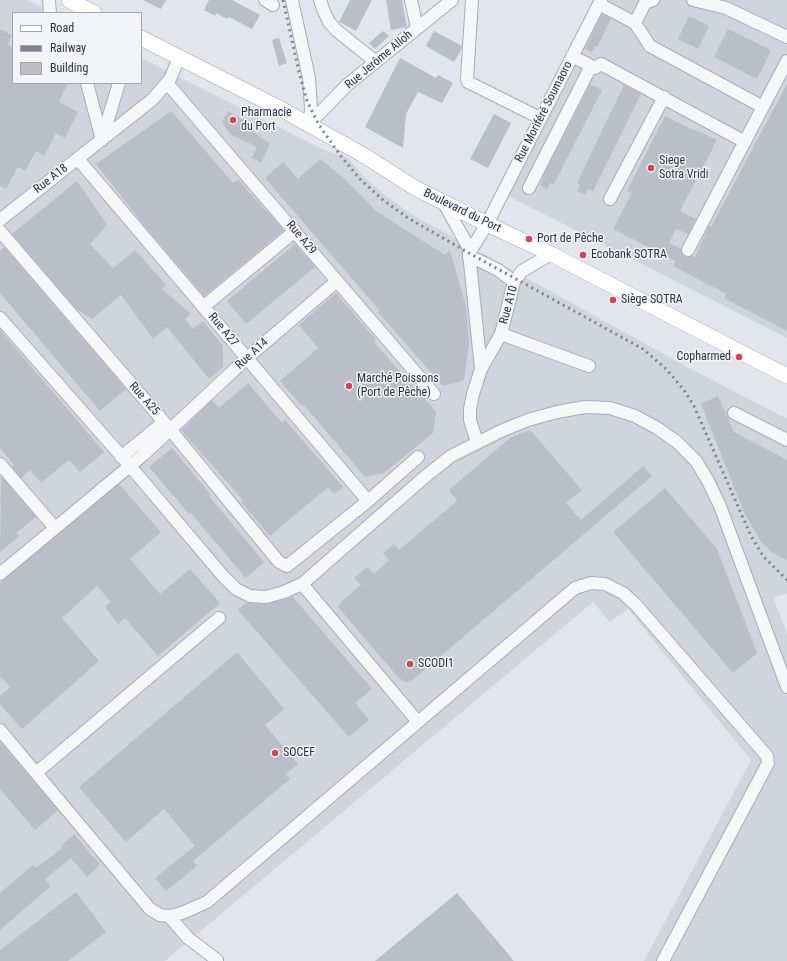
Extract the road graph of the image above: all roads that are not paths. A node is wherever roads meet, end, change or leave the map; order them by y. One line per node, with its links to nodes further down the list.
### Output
1 (49, 0): 11 (street)
2 (69, 0): 12 (main road)
3 (292, 0): 28 (street)
4 (320, 0): 20 (street)
5 (411, 0): 14 (street)
6 (452, 0): 14 (street, Rue Jerôme Alloh)
7 (472, 0): 27 (street)
8 (693, 0): 15 (street)
9 (646, 1): 13 (street)
10 (600, 2): 13 (street); 17 (street, Rue Moriféré Soumaoro)
11 (50, 12)
12 (92, 12)
13 (635, 23): 26 (street)
14 (417, 28): 20 (street, Rue Jerôme Alloh)
15 (787, 37)
16 (142, 39): 18 (main road, Boulevard du Port)
17 (572, 56): 21 (street); 27 (street, Rue Moriféré Soumaoro)
18 (179, 58): 22 (street, Rue A18); 28 (main road, Boulevard du Port)
19 (787, 61): 26 (street)
20 (376, 62): 28 (street, Rue Jerôme Alloh)
21 (590, 66): 25 (street); 32 (street)
22 (167, 82): 29 (street, Rue A18); 38 (street, Rue A29)
23 (87, 84): 29 (street)
24 (118, 84): 29 (street)
25 (664, 97): 30 (street); 33 (street)
26 (763, 107): 30 (street)
27 (540, 118): 36 (street, Rue Moriféré Soumaoro)
28 (309, 123): 34 (main road, Boulevard du Port)
29 (102, 140): 31 (street, Rue A18)
30 (744, 142): 39 (street)
31 (78, 159): 35 (street, Rue A18); 44 (street, Rue A27)
32 (529, 188)
33 (610, 199)
34 (444, 203): 36 (main road, Boulevard du Port); 40 (street, Rue A10)
35 (0, 220)
36 (487, 224): 40 (street); 41 (main road, Boulevard du Port)
37 (0, 231): 53 (street, Rue A25)
38 (295, 231): 42 (street, Rue A29); 44 (street)
39 (688, 250)
40 (470, 254): 43 (street); 49 (street, Rue A10)
41 (551, 254): 43 (street, Rue A10); 50 (main road, Boulevard du Port)
42 (337, 281): 47 (street, Rue A14); 51 (street, Rue A29)
43 (514, 282): 46 (street, Rue A10)
44 (203, 307): 47 (street, Rue A27)
45 (0, 318): 56 (street)
46 (501, 334): 48 (street); 49 (street, Rue A10)
47 (247, 358): 53 (street, Rue A14); 60 (street, Rue A27)
48 (589, 366)
49 (481, 369): 55 (street, Rue A10)
50 (787, 376)
51 (434, 394)
52 (734, 413): 54 (street)
53 (167, 426): 56 (street); 59 (street); 60 (street, Rue A25)
54 (787, 440)
55 (477, 442): 63 (street); 65 (street)
56 (121, 457): 59 (street)
57 (418, 457): 60 (street)
58 (0, 464): 61 (street)
59 (130, 466): 61 (street); 63 (street)
60 (368, 501)
61 (55, 528): 62 (street)
62 (0, 574)
63 (302, 584): 66 (street)
64 (219, 618): 68 (street)
65 (787, 688)
66 (418, 722): 69 (street); 71 (street)
67 (0, 730): 68 (street)
68 (36, 773): 69 (street)
69 (169, 916): 70 (street)
70 (217, 961)
71 (663, 961)

